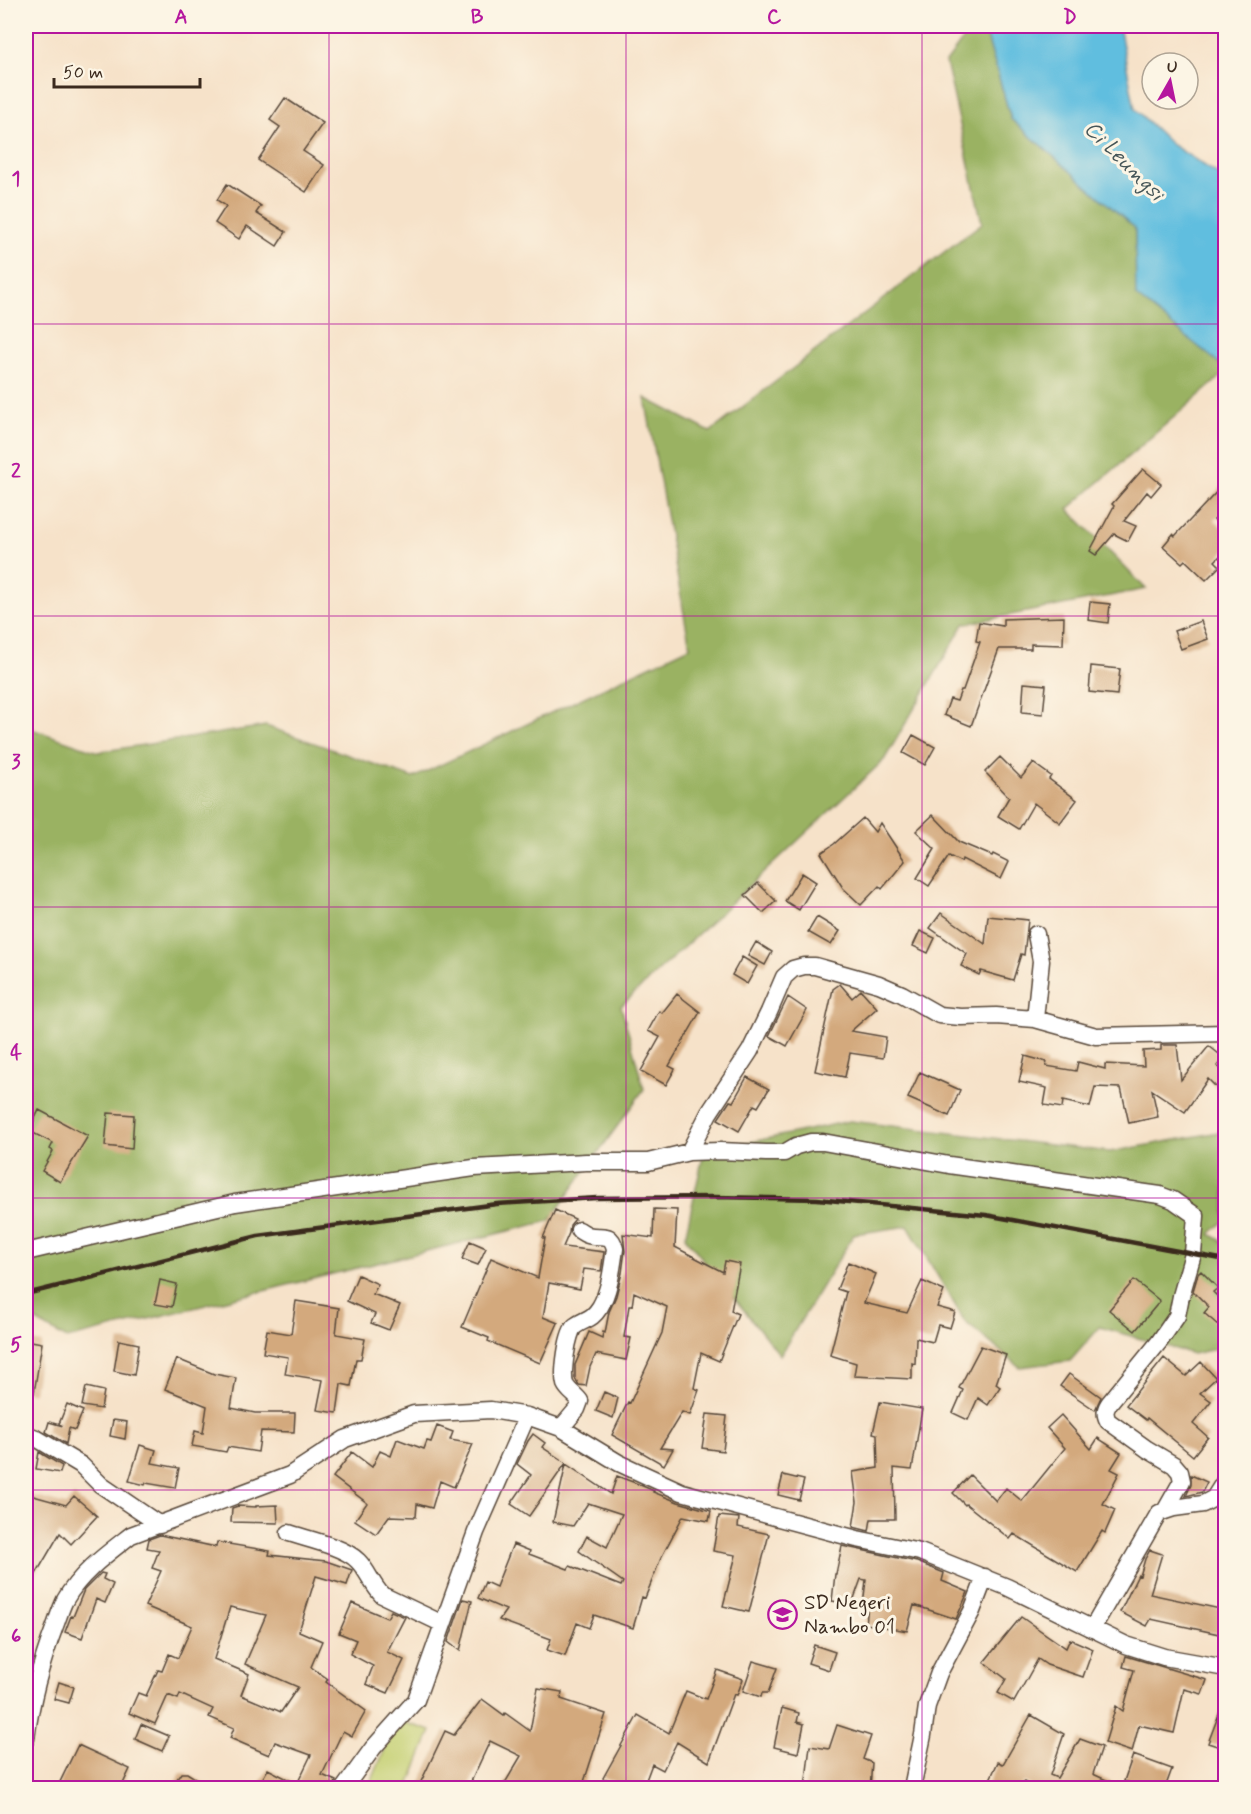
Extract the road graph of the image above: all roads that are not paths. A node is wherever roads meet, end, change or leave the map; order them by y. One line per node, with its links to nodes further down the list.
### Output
1 (1036, 934): 2 (street)
2 (1035, 1019): 3 (street); 4 (street)
3 (1226, 1033)
4 (689, 1152): 6 (street); 11 (street)
5 (579, 1230): 8 (street)
6 (26, 1252)
7 (527, 1416): 8 (street); 12 (street); 15 (street)
8 (561, 1428): 14 (street)
9 (26, 1434): 12 (street)
10 (1226, 1479): 11 (street)
11 (1165, 1510): 16 (street)
12 (160, 1525): 18 (street)
13 (289, 1533): 15 (street)
14 (986, 1577): 16 (street); 20 (street)
15 (442, 1624): 19 (street)
16 (1092, 1629): 17 (street)
17 (1226, 1668)
18 (26, 1738)
19 (344, 1788)
20 (912, 1788)

